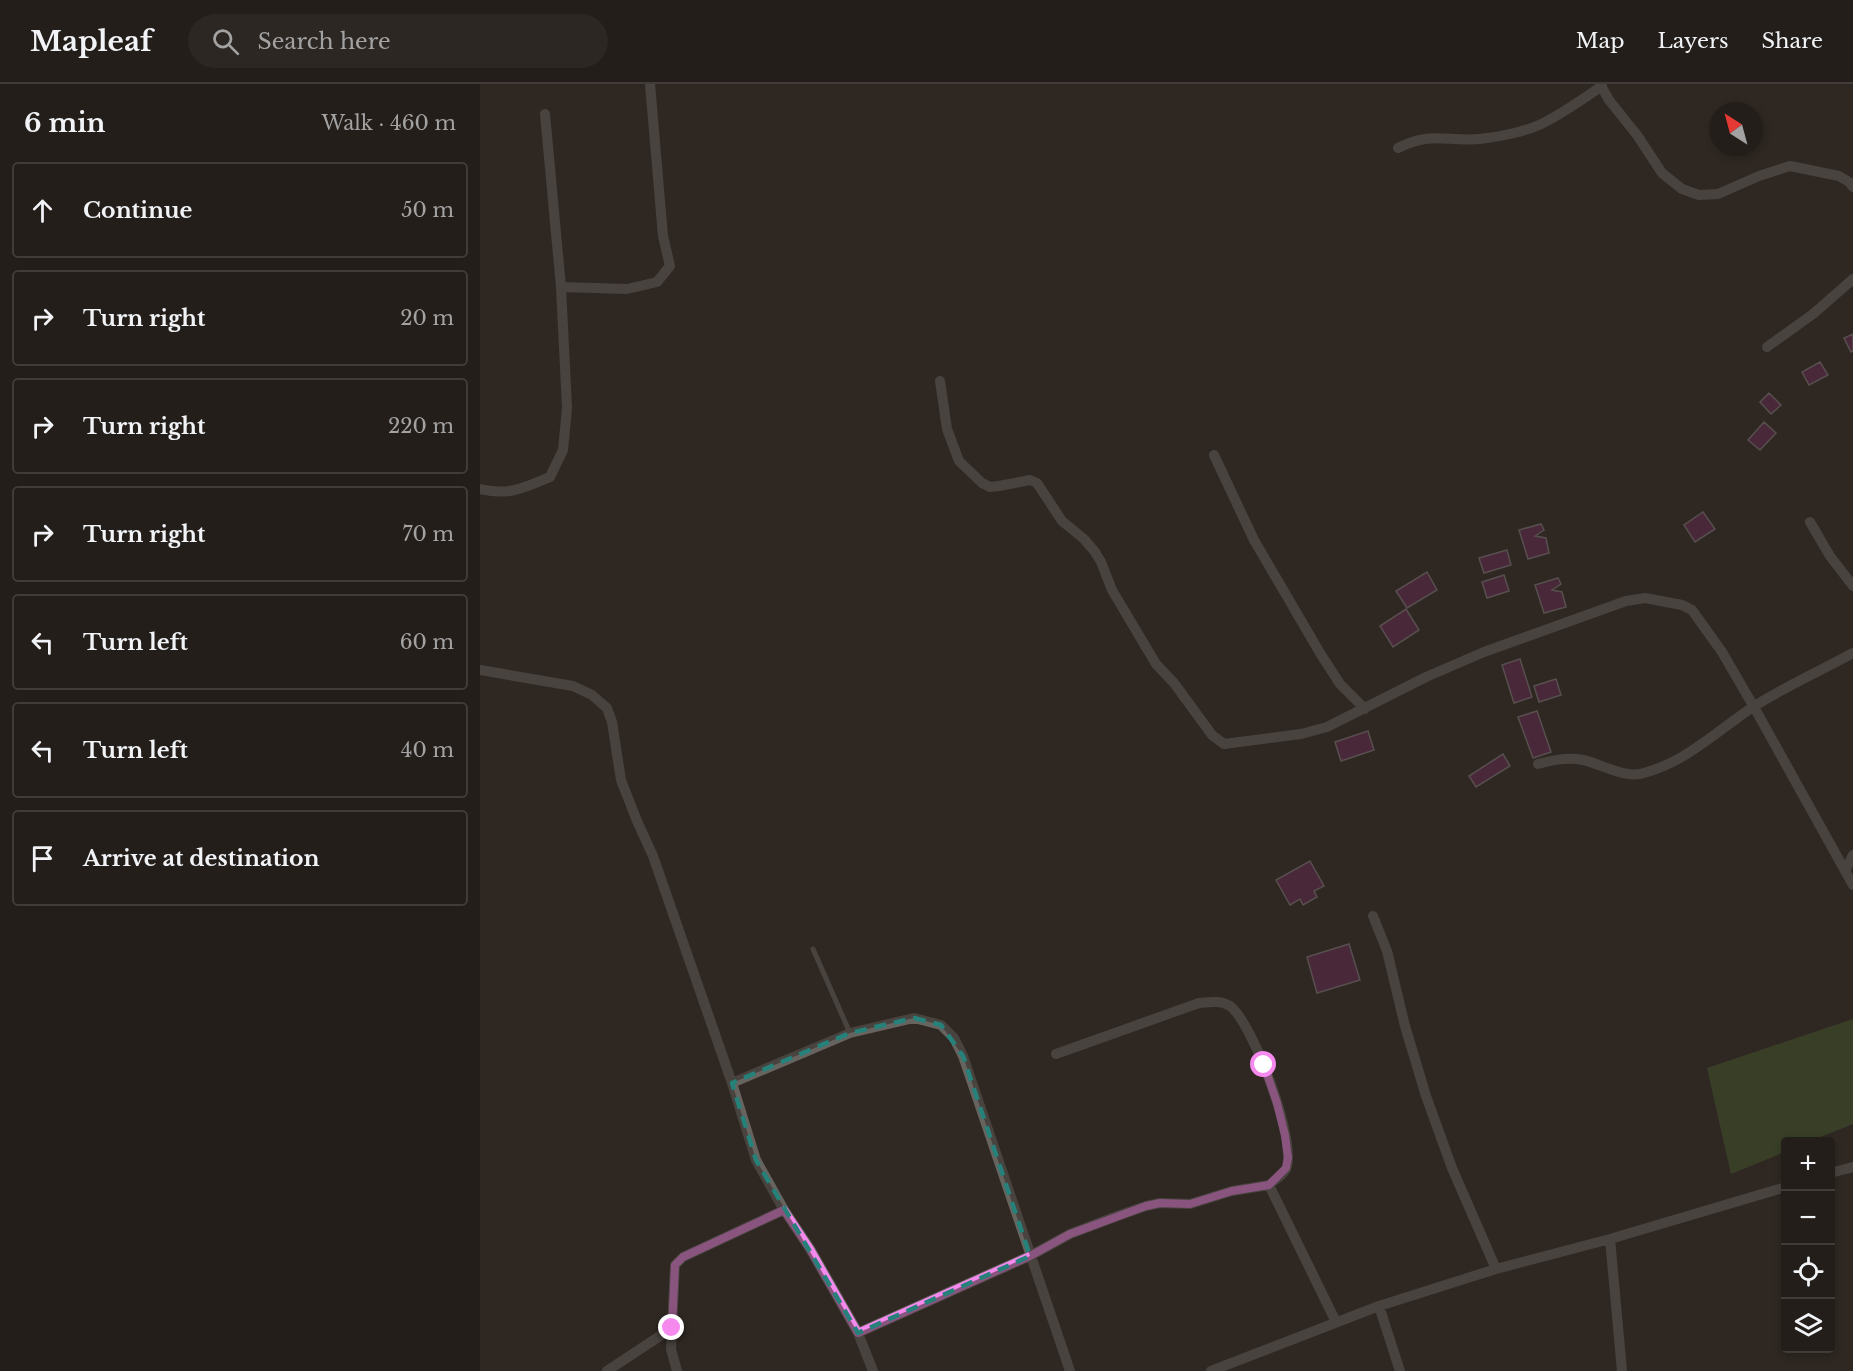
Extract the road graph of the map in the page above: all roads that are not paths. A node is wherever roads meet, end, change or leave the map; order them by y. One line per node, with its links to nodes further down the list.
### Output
1 (650, 84): 7 (street)
2 (1601, 85): 4 (street); 5 (street)
3 (545, 114): 7 (street)
4 (1398, 148)
5 (1853, 188)
6 (1853, 279): 8 (street)
7 (561, 287): 11 (street)
8 (1767, 347)
9 (940, 381): 17 (street)
10 (1214, 455): 17 (street)
11 (480, 489)
12 (1810, 522): 13 (street)
13 (1853, 586)
14 (1853, 653): 16 (street)
15 (480, 670): 26 (street)
16 (1754, 706): 17 (street); 18 (street); 20 (street)
17 (1365, 709)
18 (1538, 764)
19 (1853, 855): 20 (street)
20 (1845, 871): 21 (street)
21 (1853, 885)
22 (1373, 916): 34 (street)
23 (813, 949): 24 (lane)
24 (850, 1033): 26 (street); 33 (street)
25 (1056, 1054): 29 (street)
26 (732, 1083): 31 (street)
27 (1853, 1167): 28 (street)
28 (1835, 1172)
29 (1269, 1185): 33 (street); 36 (street)
30 (1781, 1188): 32 (street)
31 (784, 1210): 37 (street); 38 (street)
32 (1610, 1239): 34 (street); 45 (street)
33 (1030, 1256): 38 (street); 42 (street)
34 (1496, 1269): 35 (street)
35 (1379, 1306): 36 (street); 44 (street)
36 (1336, 1322): 43 (street)
37 (672, 1328): 39 (street); 40 (street)
38 (858, 1333): 41 (street)
39 (607, 1371)
40 (677, 1371)
41 (873, 1371)
42 (1070, 1371)
43 (1211, 1371)
44 (1400, 1371)
45 (1622, 1371)

